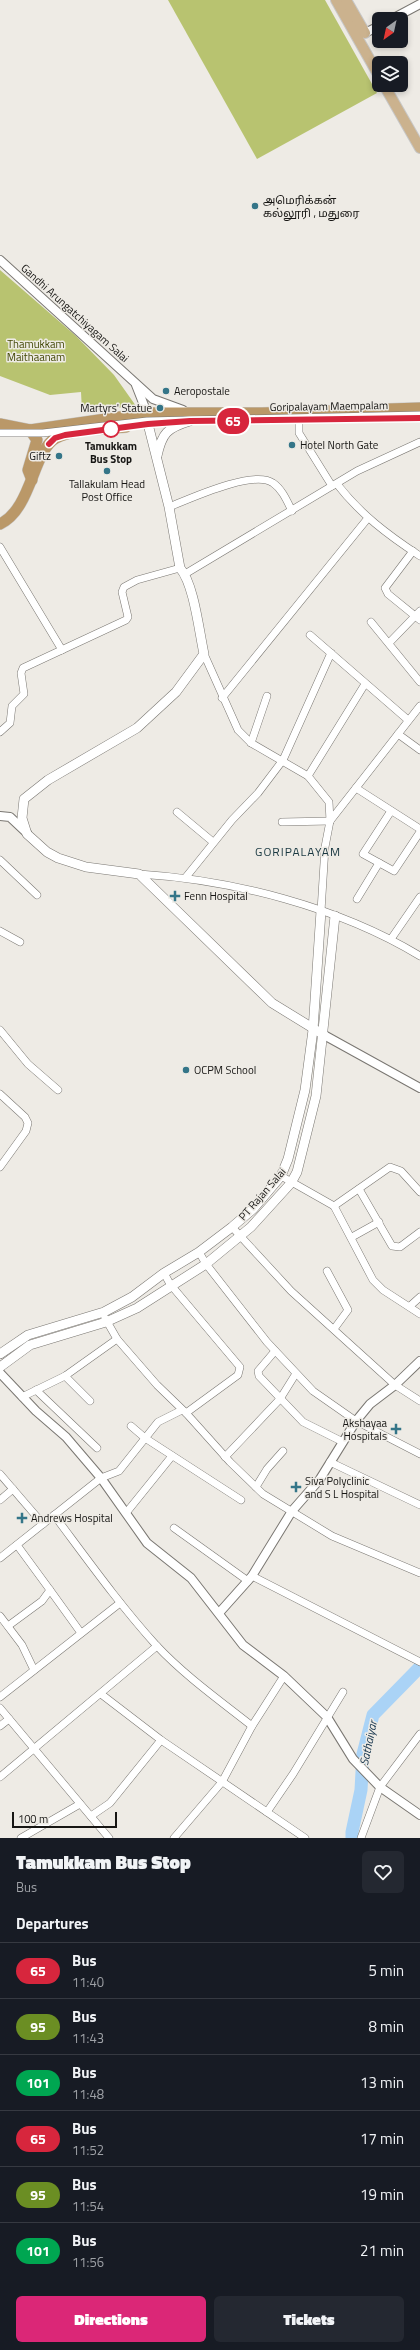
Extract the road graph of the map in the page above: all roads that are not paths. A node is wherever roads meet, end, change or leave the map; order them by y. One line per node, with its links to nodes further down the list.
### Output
1 (336, 0): 7 (main road)
2 (346, 0): 6 (main road)
3 (418, 3): 4 (street)
4 (403, 12)
5 (372, 30): 6 (street)
6 (365, 33)
7 (372, 64)
8 (388, 92): 9 (main road)
9 (420, 148)
10 (0, 260): 11 (street, Gandhi Arungatchiyagam Salai)
11 (135, 382): 14 (street, Gandhi Arungatchiyagam Salai); 15 (street, Gandhi Arungatchiyagam Salai)
12 (420, 408): 14 (highway)
13 (420, 415): 20 (street, Goripalayam Maempalam, bridge)
14 (193, 417): 15 (highway); 17 (highway); 22 (main road)
15 (148, 418): 19 (highway); 22 (main road); 23 (highway)
16 (420, 418): 17 (highway)
17 (299, 421): 24 (street)
18 (0, 424): 19 (highway)
19 (30, 430): 23 (highway)
20 (0, 433)
21 (420, 442): 24 (street)
22 (156, 458): 25 (main road)
23 (32, 480): 28 (highway)
24 (334, 485): 26 (street); 27 (street)
25 (169, 507): 26 (street); 31 (main road)
26 (292, 511): 31 (street)
27 (368, 518): 30 (street); 42 (street)
28 (0, 524)
29 (0, 547): 36 (street)
30 (418, 553): 32 (street)
31 (183, 571): 36 (street); 38 (main road)
32 (419, 616): 35 (street)
33 (371, 622): 35 (street)
34 (310, 635): 37 (street)
35 (389, 643): 39 (street)
36 (62, 650): 45 (street)
37 (331, 653): 40 (street); 49 (street)
38 (204, 654): 42 (street); 59 (main road)
39 (420, 682)
40 (365, 684): 44 (street); 50 (street)
41 (267, 696): 47 (street)
42 (222, 698): 47 (street)
43 (420, 706): 44 (street)
44 (408, 720): 46 (street)
45 (0, 732)
46 (398, 734): 48 (street); 51 (street)
47 (251, 742): 49 (street)
48 (420, 750)
49 (283, 760): 50 (street); 60 (street)
50 (308, 776): 55 (street)
51 (356, 788): 52 (street); 55 (street)
52 (391, 811): 57 (street); 62 (street)
53 (177, 812): 60 (street)
54 (0, 816): 59 (street)
55 (330, 821): 56 (street); 68 (street)
56 (282, 822)
57 (420, 829)
58 (420, 832): 62 (street)
59 (27, 834): 63 (main road)
60 (213, 842): 64 (street)
61 (0, 860): 65 (street)
62 (379, 863): 67 (street)
63 (139, 874): 64 (street); 75 (main road)
64 (186, 877): 68 (street)
65 (37, 895)
66 (420, 897): 71 (street)
67 (357, 899)
68 (321, 911): 69 (street); 75 (main road, PT Rajan Salai)
69 (335, 916): 71 (street); 76 (main road, PT Rajan Salai)
70 (0, 931): 72 (street)
71 (391, 939): 73 (street)
72 (20, 942)
73 (420, 956)
74 (0, 1030): 78 (street)
75 (313, 1030): 76 (main road); 81 (main road, PT Rajan Salai)
76 (324, 1036): 77 (street); 82 (main road, PT Rajan Salai)
77 (420, 1088)
78 (58, 1090)
79 (0, 1094): 80 (street)
80 (0, 1167)
81 (282, 1176): 82 (street); 87 (main road, PT Rajan Salai)
82 (291, 1183): 85 (street); 89 (main road, PT Rajan Salai)
83 (359, 1189): 84 (street); 85 (street); 86 (street)
84 (420, 1192)
85 (334, 1206): 90 (street)
86 (379, 1222): 88 (street); 90 (street)
87 (232, 1227): 89 (street); 91 (main road, PT Rajan Salai)
88 (420, 1232)
89 (239, 1237): 92 (main road, PT Rajan Salai); 101 (street)
90 (352, 1237): 97 (street)
91 (200, 1252): 92 (street); 94 (main road, PT Rajan Salai)
92 (206, 1264): 95 (main road, PT Rajan Salai); 103 (street)
93 (327, 1271): 101 (street)
94 (164, 1273): 95 (street); 98 (main road, PT Rajan Salai)
95 (170, 1284): 100 (main road, PT Rajan Salai); 116 (street)
96 (420, 1296): 97 (street)
97 (410, 1306): 99 (street)
98 (104, 1312): 100 (street); 104 (main road, PT Rajan Salai)
99 (420, 1314)
100 (106, 1322): 102 (street); 106 (main road, PT Rajan Salai)
101 (334, 1329): 110 (street)
102 (117, 1339): 109 (street); 116 (street)
103 (275, 1351): 108 (street); 113 (street)
104 (0, 1354)
105 (420, 1361): 110 (street)
106 (0, 1367)
107 (0, 1372): 112 (street)
108 (295, 1375): 113 (street); 117 (street)
109 (66, 1376): 111 (street); 114 (street)
110 (395, 1385): 115 (street); 117 (street)
111 (36, 1390): 112 (street); 121 (street)
112 (22, 1397): 128 (street)
113 (280, 1399): 120 (street); 125 (street)
114 (90, 1401)
115 (420, 1401)
116 (184, 1411): 119 (street); 125 (street)
117 (356, 1421): 120 (street); 123 (street)
118 (131, 1426): 119 (street)
119 (145, 1438): 124 (street); 128 (street)
120 (343, 1442): 126 (street)
121 (96, 1448)
122 (283, 1451): 129 (street)
123 (420, 1454)
124 (172, 1456): 132 (street); 135 (street)
125 (225, 1456): 129 (street)
126 (330, 1462): 133 (street); 134 (street)
127 (0, 1474): 130 (street)
128 (101, 1478): 135 (street); 136 (street)
129 (256, 1487): 134 (street)
130 (12, 1489): 131 (street); 137 (street)
131 (0, 1500)
132 (241, 1500)
133 (420, 1505)
134 (292, 1511): 141 (street); 142 (street)
135 (126, 1513): 145 (street)
136 (54, 1515): 137 (street); 144 (street)
137 (43, 1524): 139 (street)
138 (174, 1528): 142 (street)
139 (17, 1545): 140 (street); 143 (street)
140 (0, 1558)
141 (420, 1574)
142 (250, 1579): 145 (street); 150 (street)
143 (50, 1590): 147 (street); 148 (street)
144 (120, 1603): 148 (street); 149 (street)
145 (219, 1613): 152 (street)
146 (0, 1616): 147 (street)
147 (8, 1626): 151 (street)
148 (81, 1634): 151 (street)
149 (157, 1646): 154 (street); 160 (street)
150 (418, 1661)
151 (34, 1670): 155 (street)
152 (284, 1676): 157 (street); 160 (street)
153 (343, 1692): 157 (street)
154 (101, 1694): 162 (street); 163 (street)
155 (0, 1697)
156 (0, 1708): 158 (street)
157 (327, 1717): 166 (street); 168 (street)
158 (9, 1719): 159 (street); 163 (street)
159 (0, 1726)
160 (252, 1726): 165 (street)
161 (420, 1734): 166 (street)
162 (160, 1740): 165 (street); 169 (street)
163 (34, 1750): 164 (street); 167 (street)
164 (0, 1777)
165 (222, 1782): 168 (street); 171 (street)
166 (380, 1787): 170 (street); 175 (street)
167 (80, 1804): 169 (street); 172 (street)
168 (267, 1812): 174 (street)
169 (90, 1816): 173 (street)
170 (420, 1816)
171 (176, 1837)
172 (21, 1838)
173 (109, 1838)
174 (305, 1838)
175 (361, 1838)

